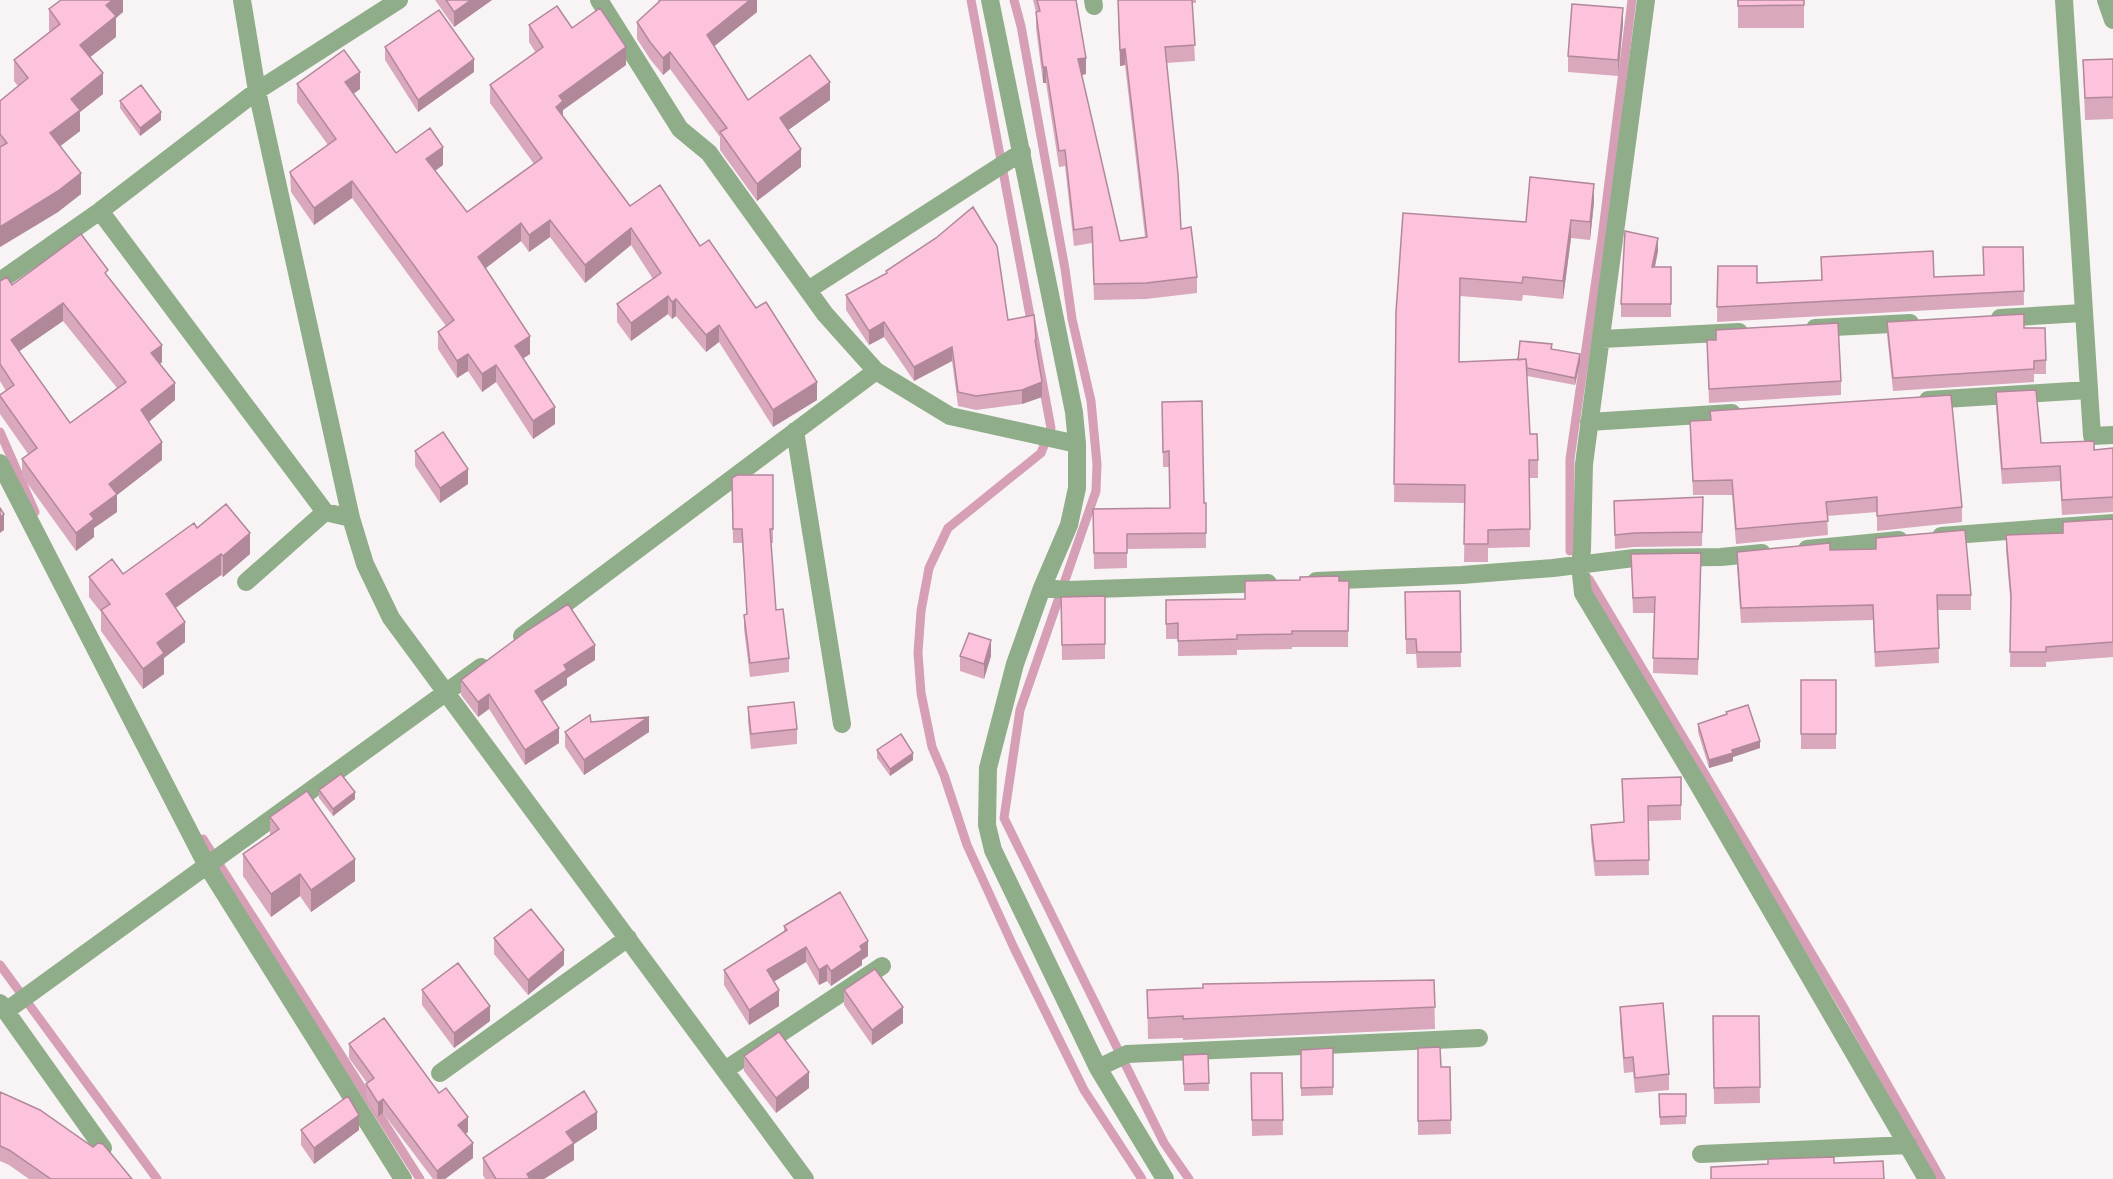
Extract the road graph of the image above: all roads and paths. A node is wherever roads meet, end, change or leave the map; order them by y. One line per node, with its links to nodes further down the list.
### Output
1 (242, 0): 9 (street)
2 (399, 0): 9 (street)
3 (599, 0): 13 (street)
4 (990, 0): 10 (street)
5 (1646, 0): 19 (street)
6 (2064, 0): 14 (street)
7 (2106, 0): 8 (street)
8 (2113, 20)
9 (257, 91): 11 (street); 30 (street)
10 (1009, 160): 13 (street); 27 (street)
11 (100, 211): 12 (street); 29 (street)
12 (0, 281)
13 (808, 290): 20 (street)
14 (2082, 314): 15 (street); 21 (street)
15 (1977, 319)
16 (1930, 322): 17 (street)
17 (1801, 329)
18 (1754, 331): 19 (street)
19 (1602, 339): 24 (street)
20 (876, 370): 25 (street); 27 (street)
21 (2088, 390): 22 (street); 26 (street)
22 (1910, 401)
23 (1744, 412): 24 (street)
24 (1589, 422): 32 (street)
25 (795, 431): 35 (street); 38 (street)
26 (2113, 435)
27 (1077, 444): 34 (street)
28 (0, 463): 39 (street)
29 (325, 512): 30 (street); 33 (street)
30 (351, 518): 37 (street)
31 (2113, 523): 32 (street)
32 (1580, 565): 34 (street); 47 (street)
33 (246, 582)
34 (1055, 590): 44 (street)
35 (512, 643)
36 (493, 657): 37 (street)
37 (446, 692): 39 (street); 40 (street)
38 (842, 724)
39 (212, 860): 42 (street); 50 (street)
40 (628, 938): 45 (street); 46 (street)
41 (882, 966): 45 (street)
42 (3, 1007): 48 (street)
43 (1479, 1038): 44 (street)
44 (1113, 1061): 52 (street)
45 (725, 1070): 51 (street)
46 (440, 1073)
47 (1908, 1144): 49 (street); 53 (street)
48 (102, 1148)
49 (1701, 1154)
50 (403, 1179)
51 (805, 1179)
52 (1165, 1179)
53 (1927, 1179)

